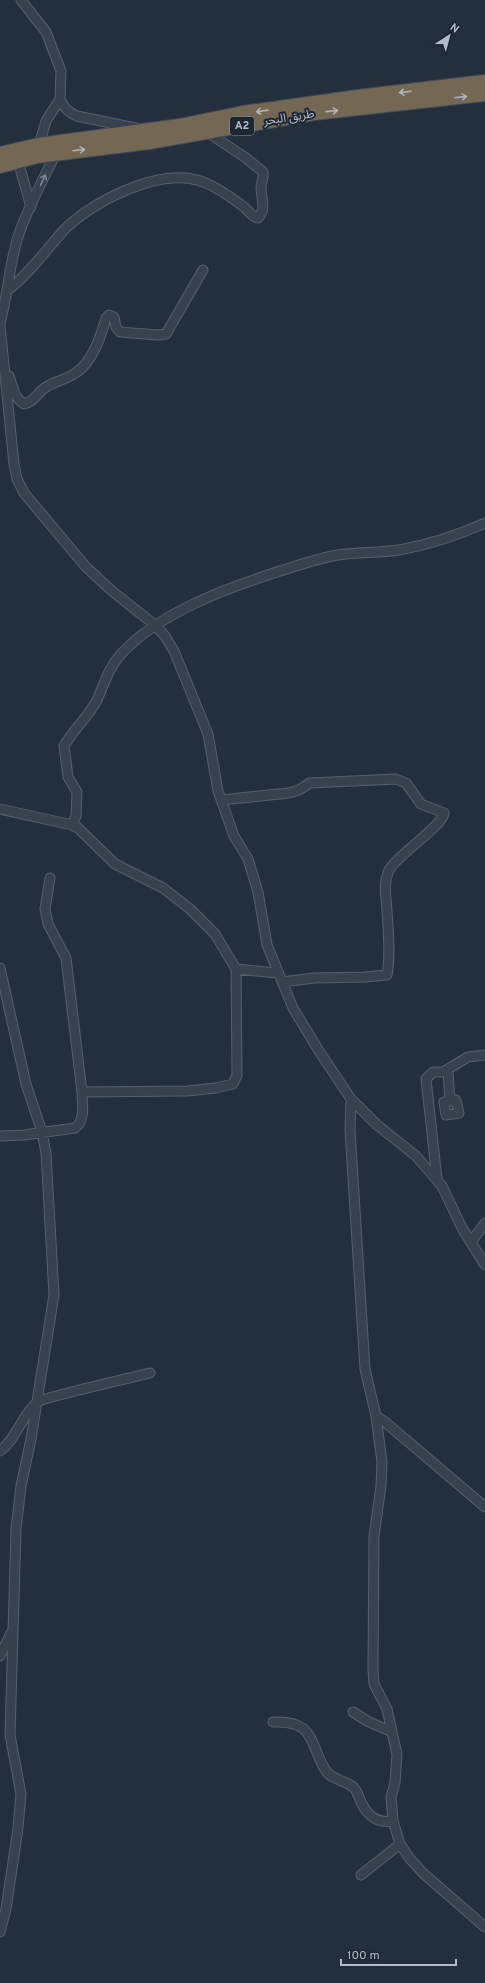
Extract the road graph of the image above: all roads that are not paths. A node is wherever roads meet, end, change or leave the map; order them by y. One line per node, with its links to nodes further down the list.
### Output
1 (21, 0): 4 (street)
2 (485, 82): 5 (highway, طريق البحر / A2, one-way to 5)
3 (485, 94): 5 (highway, طريق البحر / A2, one-way to 3)
4 (60, 99): 7 (street); 9 (street)
5 (377, 101): 6 (highway, طريق البحر / A2)
6 (286, 112): 7 (highway, طريق البحر / A2, one-way to 7); 8 (highway, طريق البحر / A2)
7 (144, 130): 9 (highway, طريق البحر / A2)
8 (207, 132): 10 (highway, طريق البحر / A2, one-way to 8); 16 (street)
9 (39, 145): 11 (highway, طريق البحر / A2)
10 (56, 153): 12 (highway, طريق البحر / A2); 14 (street, one-way to 10)
11 (0, 154)
12 (18, 161): 13 (highway, طريق البحر / A2); 14 (street)
13 (0, 166)
14 (31, 207): 16 (street)
15 (203, 270): 18 (street)
16 (8, 290): 17 (street)
17 (0, 324): 18 (street)
18 (5, 363): 20 (street)
19 (485, 524): 20 (street)
20 (156, 626): 21 (street); 23 (street)
21 (221, 800): 27 (street); 28 (street)
22 (0, 809): 23 (street)
23 (72, 825): 26 (street)
24 (50, 878): 31 (street)
25 (0, 968): 34 (street)
26 (236, 968): 27 (street); 31 (street)
27 (278, 973): 28 (street)
28 (282, 982): 32 (street)
29 (485, 1055): 30 (street)
30 (443, 1072): 33 (street); 36 (street)
31 (82, 1092): 34 (street)
32 (350, 1099): 36 (street); 42 (street)
33 (450, 1101)
34 (42, 1132): 35 (street); 41 (street)
35 (0, 1136)
36 (436, 1179): 38 (street)
37 (485, 1223): 38 (street)
38 (471, 1242): 39 (street)
39 (485, 1265)
40 (150, 1373): 41 (street)
41 (38, 1401): 43 (street); 45 (street)
42 (376, 1416): 44 (street); 49 (street)
43 (0, 1451)
44 (485, 1507)
45 (13, 1628): 46 (street); 54 (street)
46 (0, 1656)
47 (353, 1712): 49 (street)
48 (273, 1722): 50 (street)
49 (392, 1732): 50 (street)
50 (393, 1821): 51 (street)
51 (400, 1844): 52 (street); 53 (street)
52 (361, 1875)
53 (485, 1927)
54 (0, 1932)

